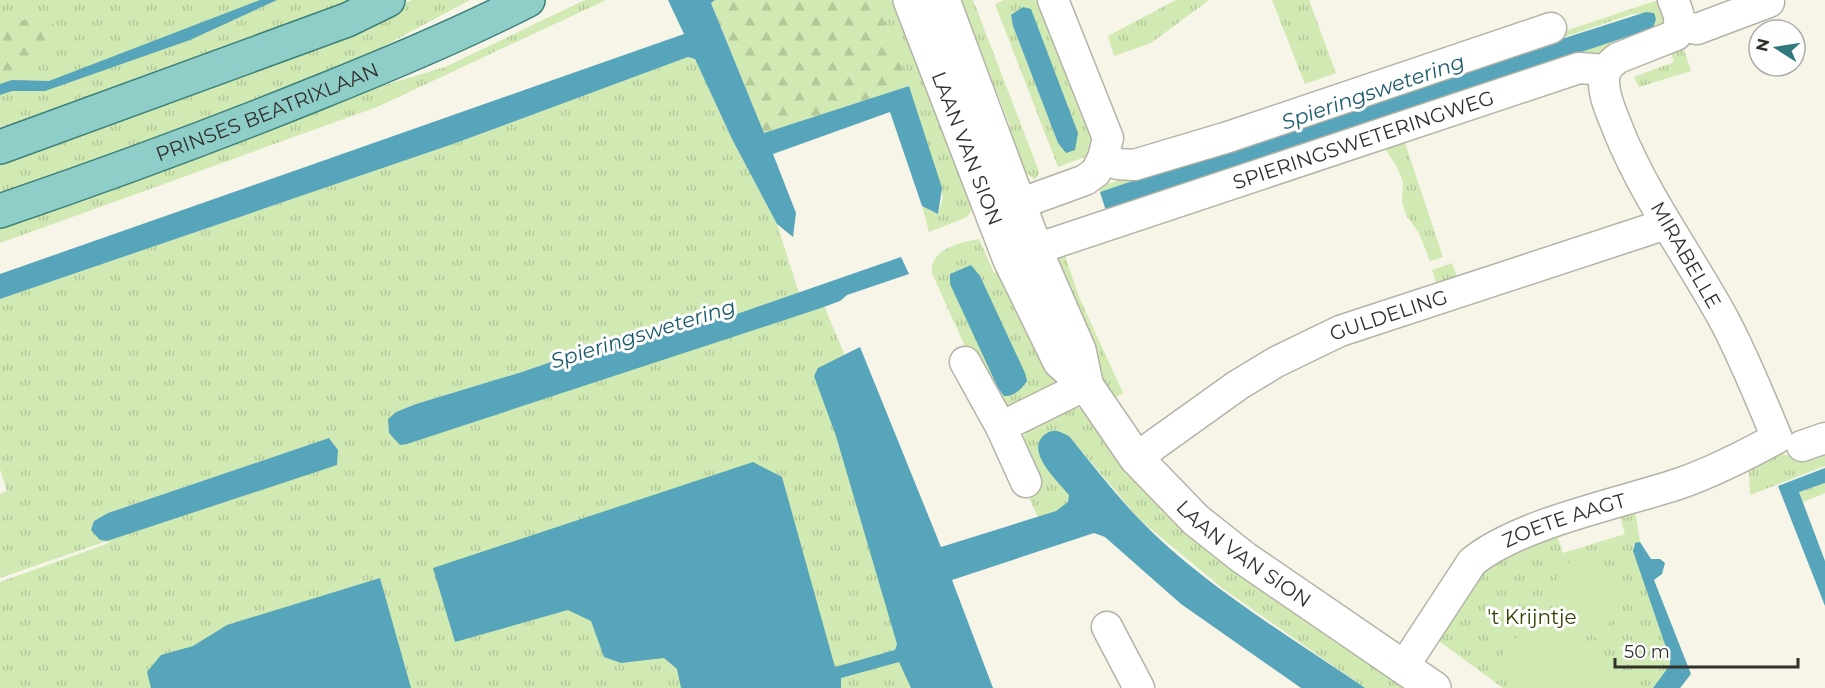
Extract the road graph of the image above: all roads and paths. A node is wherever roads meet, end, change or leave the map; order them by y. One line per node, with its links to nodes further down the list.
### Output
1 (388, 0): 10 (main road)
2 (528, 0): 12 (main road, PRINSES BEATRIXLAAN)
3 (910, 0): 13 (street, LAAN VAN SION)
4 (943, 0): 13 (street, LAAN VAN SION)
5 (1053, 0): 11 (street)
6 (1769, 2): 7 (street)
7 (1677, 13): 9 (street)
8 (1551, 28): 11 (street)
9 (1606, 70): 14 (street, MIRABELLE); 15 (street, SPIERINGSWETERINGWEG)
10 (0, 147)
11 (1103, 158): 13 (street)
12 (0, 211)
13 (1006, 211): 15 (street, LAAN VAN SION); 17 (street, LAAN VAN SION)
14 (1666, 224): 19 (street, MIRABELLE); 20 (street, GULDELING)
15 (1036, 249): 17 (street, LAAN VAN SION)
16 (965, 362): 18 (street)
17 (1086, 385): 18 (street); 20 (street, LAAN VAN SION)
18 (1001, 427): 21 (street)
19 (1801, 441): 23 (street, ZOETE AAGT)
20 (1136, 458): 23 (street, LAAN VAN SION)
21 (1026, 482)
22 (1107, 627): 24 (street)
23 (1404, 666): 25 (street, LAAN VAN SION)
24 (1139, 688)
25 (1434, 688)

